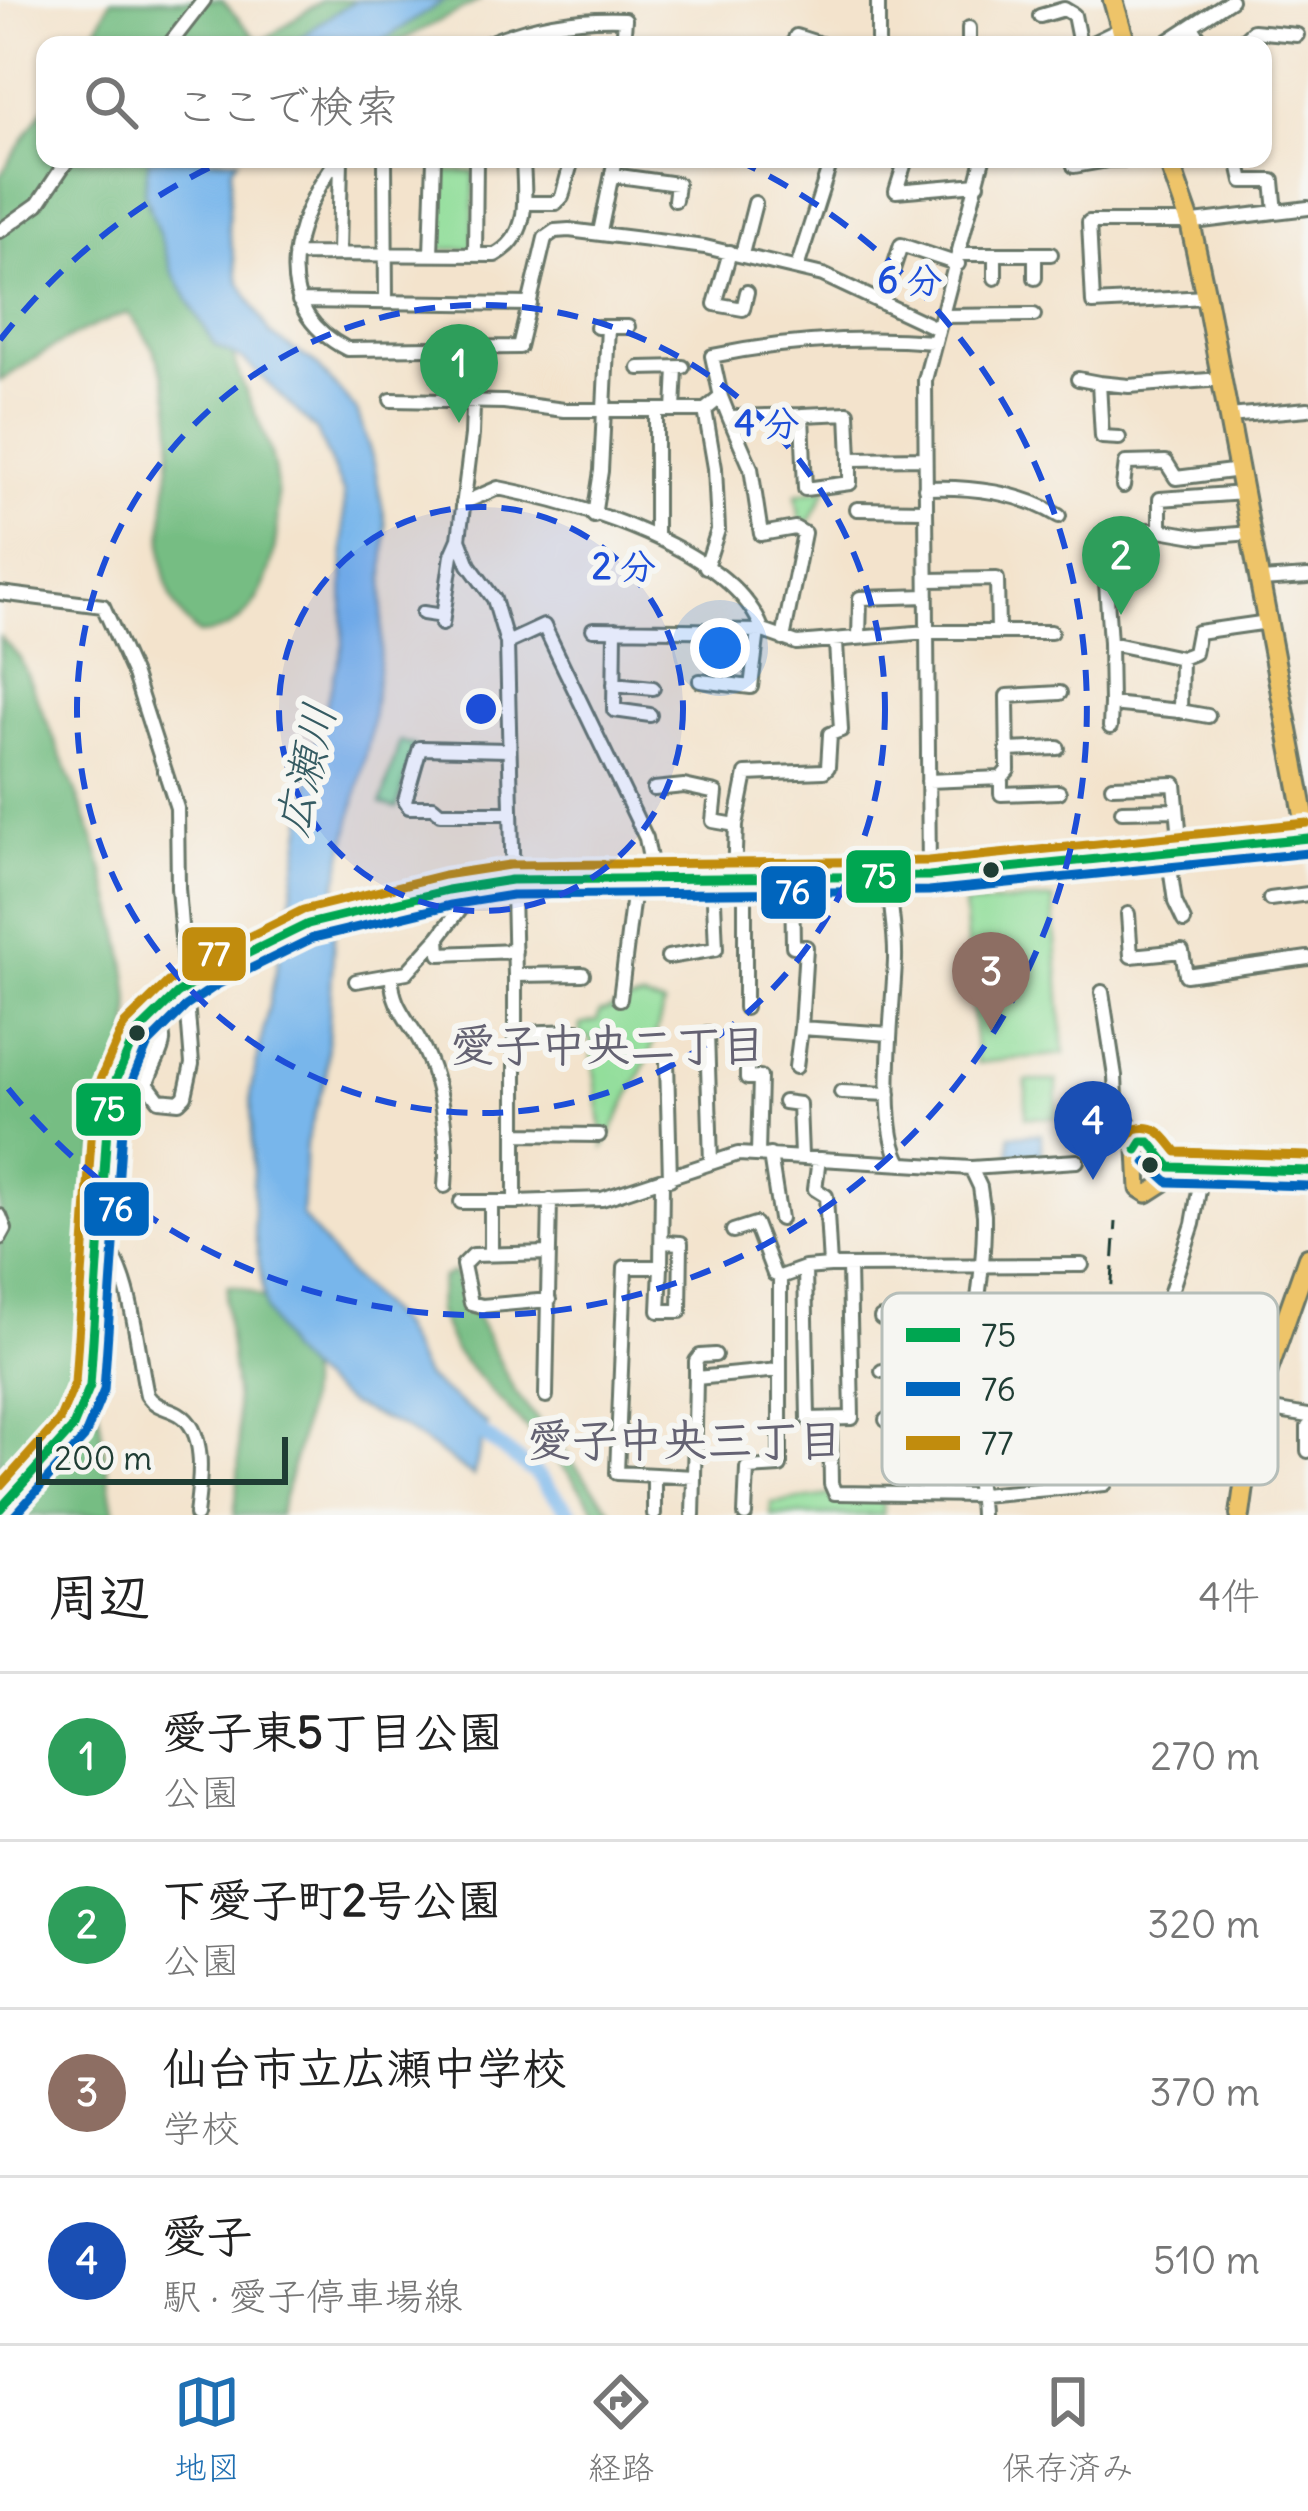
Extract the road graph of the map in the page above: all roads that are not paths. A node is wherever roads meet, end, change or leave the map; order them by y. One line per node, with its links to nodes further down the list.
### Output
1 (204, 0): 9 (street)
2 (878, 0): 12 (street)
3 (1113, 0): 15 (highway)
4 (1231, 0): 6 (street)
5 (1040, 16): 14 (street)
6 (1192, 27): 16 (street); 17 (street)
7 (969, 28): 13 (street)
8 (1297, 35): 18 (street)
9 (177, 36)
10 (529, 36): 11 (street)
11 (624, 36)
12 (878, 36)
13 (969, 36)
14 (1081, 36)
15 (1124, 36)
16 (1177, 36)
17 (1198, 36)
18 (1248, 36)
19 (62, 168): 41 (street)
20 (333, 168): 45 (street)
21 (339, 168): 46 (street)
22 (385, 168): 43 (street)
23 (434, 168): 47 (street)
24 (476, 168): 51 (street)
25 (523, 168): 36 (street)
26 (570, 168): 36 (street)
27 (613, 168): 33 (street)
28 (829, 168): 53 (street)
29 (903, 168): 34 (street)
30 (981, 168): 34 (street)
31 (1171, 168): 40 (highway)
32 (1240, 168): 39 (street)
33 (612, 175): 35 (street); 42 (street)
34 (978, 184): 52 (street)
35 (675, 200)
36 (524, 203): 51 (street)
37 (755, 203): 44 (street)
38 (1308, 208): 39 (street)
39 (1276, 212): 40 (street)
40 (1190, 222): 57 (highway); 57 (street)
41 (0, 231)
42 (600, 232): 44 (street); 61 (street)
43 (386, 253): 46 (street); 47 (street); 59 (street)
44 (736, 253): 53 (street); 56 (street)
45 (295, 254): 46 (street); 58 (street)
46 (339, 254)
47 (431, 254): 51 (street)
48 (995, 254): 49 (street); 52 (street); 54 (street)
49 (1035, 254): 50 (street); 55 (street)
50 (1051, 254)
51 (475, 255)
52 (959, 259): 60 (street); 64 (street)
53 (797, 268): 60 (street)
54 (995, 278)
55 (1035, 278)
56 (747, 292)
57 (1206, 297): 67 (highway)
58 (299, 301): 59 (street); 65 (street)
59 (386, 301): 61 (street)
60 (882, 303): 64 (street)
61 (530, 304): 65 (street)
62 (1034, 314): 64 (street)
63 (628, 327): 77 (street)
64 (938, 329): 70 (street); 82 (street)
65 (475, 348): 72 (street)
66 (639, 368): 75 (street)
67 (1222, 379): 69 (street); 79 (highway)
68 (1078, 380): 69 (street)
69 (1099, 383): 81 (street)
70 (721, 397): 76 (street); 80 (street)
71 (391, 400): 72 (street)
72 (474, 402): 77 (street); 88 (street)
73 (1308, 409): 79 (street)
74 (656, 410): 75 (street); 77 (street); 95 (street)
75 (674, 410): 76 (street)
76 (706, 410): 97 (street)
77 (602, 411): 91 (street)
78 (802, 415): 80 (street); 83 (street); 83 (street)
79 (1229, 416): 84 (highway)
80 (729, 417): 112 (street)
81 (1119, 437)
82 (924, 458): 83 (street); 86 (street)
83 (850, 459)
84 (1240, 470): 85 (street); 87 (highway)
85 (1124, 486)
86 (926, 488): 90 (street); 92 (street)
87 (1244, 493): 93 (street); 94 (highway)
88 (464, 503): 91 (street); 96 (street)
89 (857, 509): 90 (street)
90 (926, 510): 99 (street)
91 (594, 516): 95 (street)
92 (1059, 516)
93 (1160, 530): 94 (street); 115 (street)
94 (1251, 533): 100 (highway)
95 (656, 536): 97 (street)
96 (459, 539): 103 (street); 113 (street)
97 (706, 567): 107 (street)
98 (1308, 577): 100 (street)
99 (927, 580): 102 (street); 109 (street)
100 (1260, 580): 104 (highway)
101 (0, 592): 167 (street)
102 (927, 596): 108 (street); 111 (street)
103 (422, 612)
104 (1268, 622): 116 (street); 129 (highway)
105 (593, 629): 106 (street)
106 (615, 629): 107 (street); 118 (street)
107 (760, 631): 112 (street); 117 (street)
108 (927, 632): 109 (street); 111 (street); 131 (street)
109 (998, 632): 110 (street)
110 (1051, 632)
111 (859, 638): 114 (street)
112 (783, 639): 114 (street)
113 (507, 643): 127 (street); 147 (street)
114 (836, 643): 138 (street)
115 (1110, 644): 116 (street); 121 (street)
116 (1181, 658): 122 (street)
117 (700, 681)
118 (614, 685): 119 (street); 123 (street)
119 (653, 688)
120 (1060, 693): 128 (street)
121 (1111, 704): 122 (street); 125 (street)
122 (1180, 711): 124 (street)
123 (650, 715)
124 (1208, 716)
125 (1110, 727)
126 (1058, 748): 128 (street)
127 (508, 750): 137 (street); 137 (street)
128 (1007, 750): 130 (street)
129 (1301, 760): 139 (highway)
130 (1001, 778): 131 (street); 134 (street)
131 (928, 781): 142 (street)
132 (1112, 786): 135 (street)
133 (653, 789): 138 (street)
134 (1059, 792)
135 (1177, 810): 136 (street); 140 (street)
136 (1122, 811)
137 (509, 813): 148 (street)
138 (736, 825): 143 (street)
139 (1308, 837): 140 (street)
140 (1175, 852): 142 (street); 153 (street)
141 (889, 874): 142 (street); 144 (street); 172 (street)
142 (929, 876)
143 (739, 877): 144 (street); 145 (street); 156 (street)
144 (792, 877): 168 (street)
145 (713, 878): 147 (street); 155 (street)
146 (635, 879): 147 (street); 148 (street); 165 (street)
147 (654, 879)
148 (511, 880): 149 (street); 157 (street)
149 (478, 885): 154 (street); 167 (street, bridge)
150 (1274, 894): 151 (street)
151 (1308, 894)
152 (1128, 914): 159 (street)
153 (1184, 921)
154 (439, 937): 157 (street); 162 (street)
155 (716, 949): 156 (street); 158 (street)
156 (745, 949): 166 (street)
157 (515, 951): 161 (street)
158 (668, 957)
159 (1308, 958)
160 (583, 974): 161 (street)
161 (515, 975): 170 (street)
162 (392, 976): 163 (street); 193 (street)
163 (356, 981)
164 (1102, 992): 181 (street)
165 (620, 999)
166 (745, 1008)
167 (155, 1013): 202 (street)
168 (801, 1028): 172 (street); 175 (street)
169 (577, 1030): 170 (street)
170 (514, 1033): 179 (street)
171 (707, 1034): 186 (street)
172 (890, 1034): 177 (street)
173 (747, 1050): 182 (street)
174 (667, 1060): 191 (street)
175 (796, 1067)
176 (841, 1092): 177 (street)
177 (889, 1094): 187 (street)
178 (796, 1102): 183 (street)
179 (515, 1134): 180 (street); 197 (street)
180 (599, 1135)
181 (1139, 1144): 189 (main road); 190 (main road)
182 (764, 1154): 183 (street); 186 (street); 199 (street)
183 (801, 1156): 184 (street)
184 (819, 1160): 187 (street); 209 (street)
185 (1077, 1161): 188 (street)
186 (711, 1163): 191 (street)
187 (902, 1164): 188 (street)
188 (970, 1168): 207 (street)
189 (1308, 1171)
190 (1201, 1179): 192 (main road); 216 (street)
191 (666, 1180): 194 (street); 203 (street)
192 (1308, 1183)
193 (445, 1186)
194 (550, 1199): 197 (street); 204 (street)
195 (461, 1202): 196 (street)
196 (491, 1202): 197 (street); 205 (street)
197 (515, 1202)
198 (0, 1216): 201 (street)
199 (780, 1219)
200 (733, 1231): 214 (street)
201 (0, 1238)
202 (100, 1240): 236 (street); 238 (street)
203 (662, 1242): 212 (street); 213 (street)
204 (549, 1253): 205 (street); 217 (street)
205 (491, 1254): 217 (street)
206 (1308, 1257): 218 (highway)
207 (981, 1265): 208 (street); 210 (street); 215 (street)
208 (1082, 1265)
209 (830, 1266): 210 (street); 211 (street)
210 (849, 1266): 225 (street)
211 (805, 1268): 214 (street); 225 (street)
212 (661, 1271): 213 (street); 213 (street); 229 (street)
213 (680, 1277)
214 (780, 1277): 220 (street)
215 (978, 1293)
216 (1170, 1293)
217 (549, 1300): 222 (street)
218 (1278, 1341)
219 (715, 1355): 221 (street)
220 (779, 1370): 221 (street); 240 (street)
221 (696, 1378): 231 (street)
222 (546, 1396)
223 (1278, 1407): 224 (street)
224 (1308, 1416)
225 (830, 1419): 235 (street)
226 (1308, 1427): 227 (street)
227 (1308, 1451)
228 (599, 1471): 229 (street)
229 (616, 1473): 230 (street)
230 (654, 1477): 231 (street); 237 (street)
231 (694, 1477): 239 (street)
232 (979, 1485): 235 (street)
233 (1095, 1485): 235 (street)
234 (1243, 1485): 242 (highway)
235 (981, 1496): 241 (street)
236 (0, 1509)
237 (654, 1514)
238 (196, 1515)
239 (693, 1515)
240 (745, 1515)
241 (981, 1515)
242 (1240, 1515)

